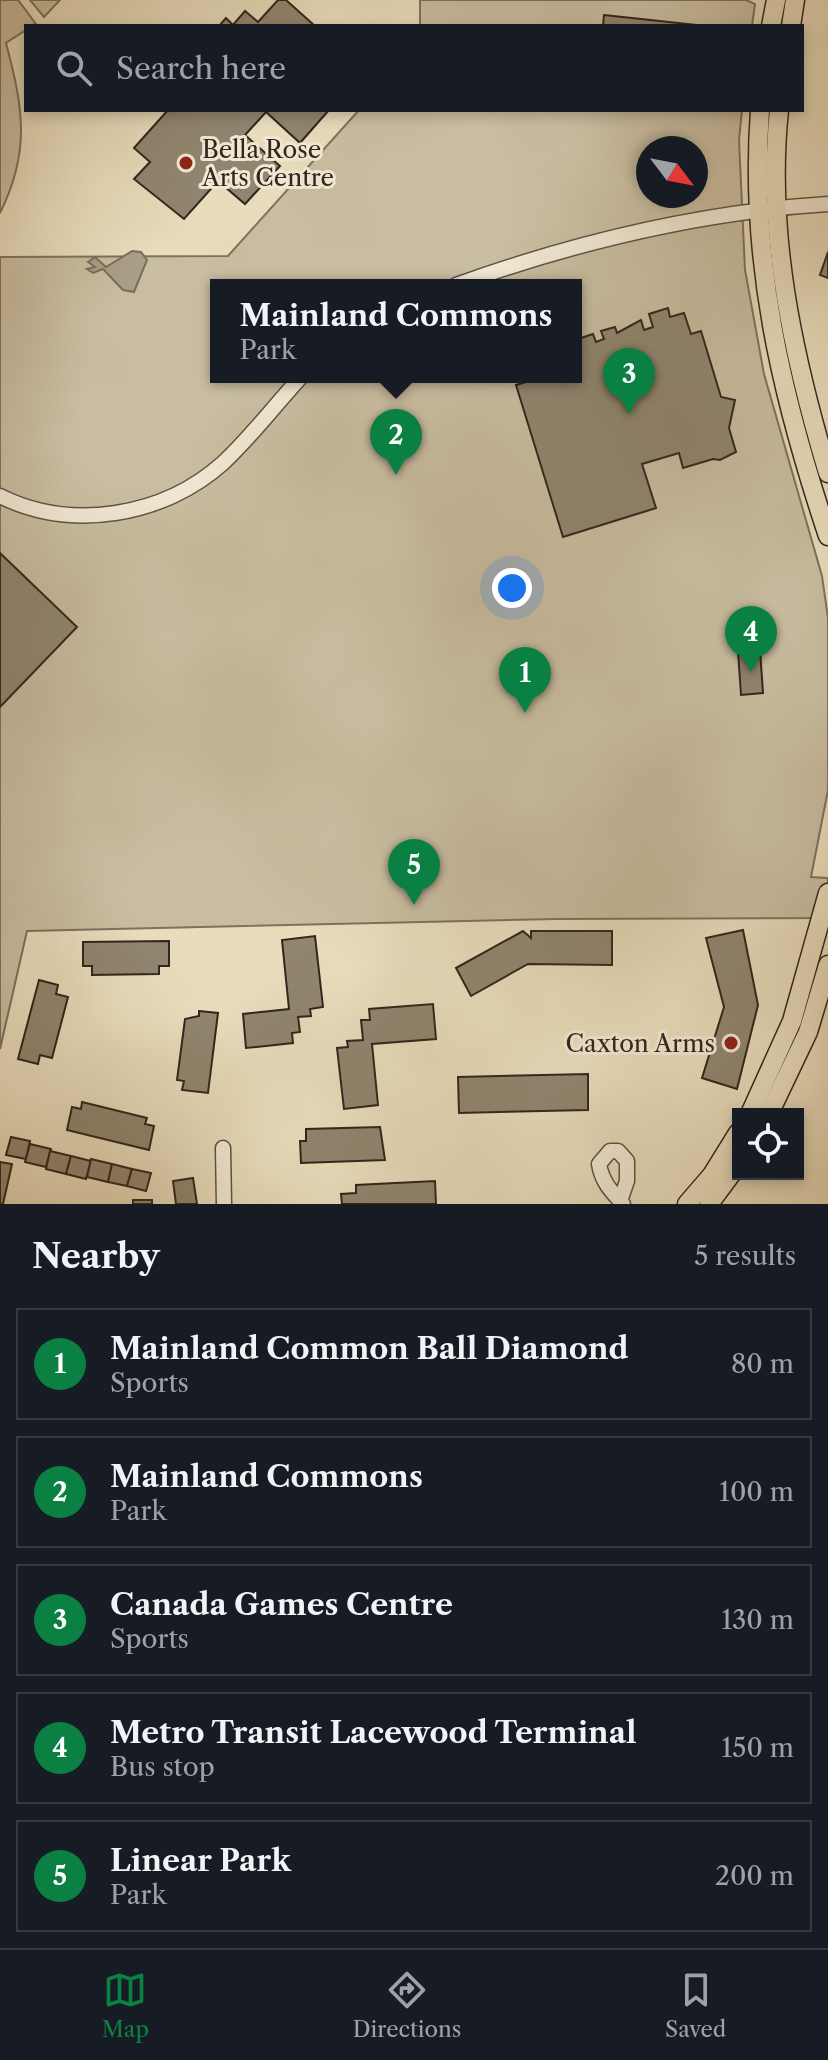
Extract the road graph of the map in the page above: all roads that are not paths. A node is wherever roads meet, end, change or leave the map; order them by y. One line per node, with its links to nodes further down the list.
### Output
1 (776, 0): 3 (main road)
2 (795, 0): 4 (main road)
3 (771, 24)
4 (791, 24)
5 (760, 112): 8 (main road)
6 (779, 112): 8 (main road)
7 (828, 204): 8 (street)
8 (768, 209): 9 (street); 11 (main road); 13 (main road)
9 (474, 279)
10 (295, 383): 12 (street)
11 (828, 473)
12 (0, 496)
13 (828, 536)
14 (828, 893): 16 (main road)
15 (828, 965): 17 (main road)
16 (753, 1108)
17 (772, 1108)
18 (732, 1143): 22 (main road)
19 (223, 1148): 21 (street)
20 (732, 1173): 23 (main road)
21 (224, 1204)
22 (687, 1204)
23 (709, 1204)

